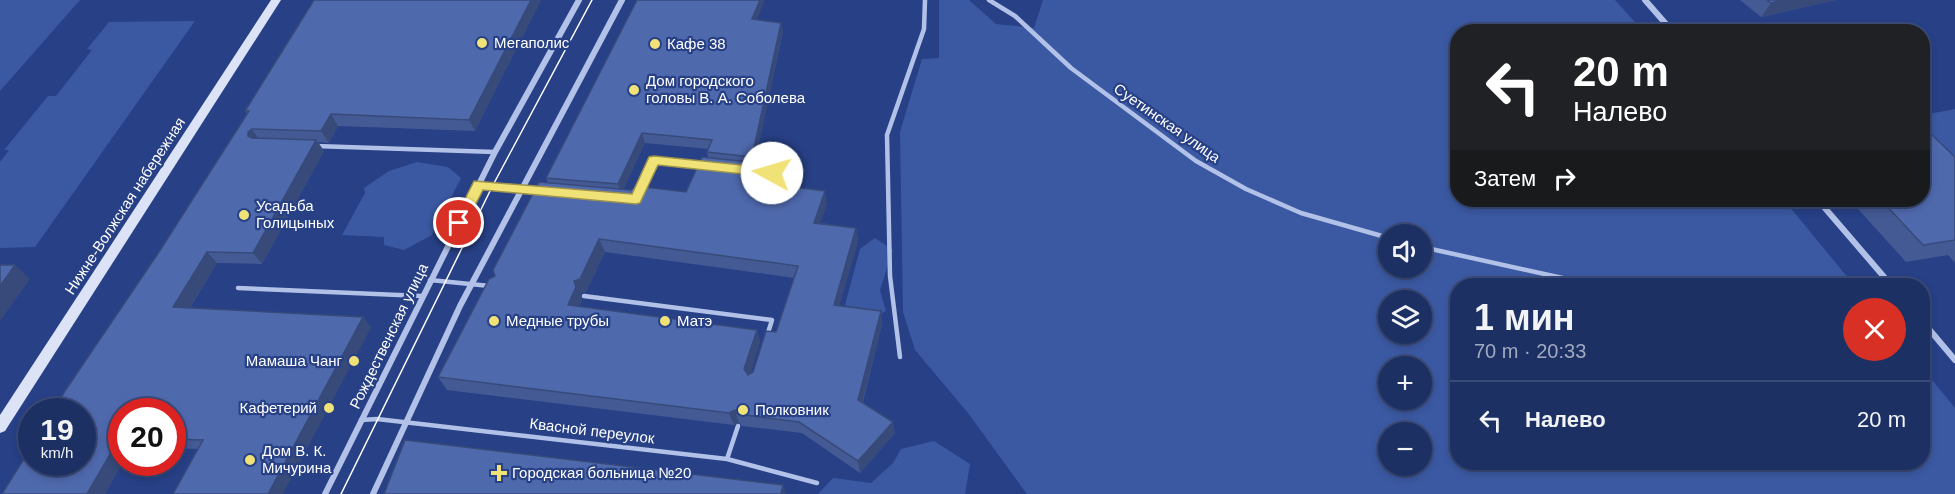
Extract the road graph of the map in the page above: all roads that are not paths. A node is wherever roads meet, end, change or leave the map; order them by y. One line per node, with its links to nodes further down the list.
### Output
1 (276, 0): 35 (main road, Нижне-Волжская набережная)
2 (579, 0): 9 (street, Рождественская улица)
3 (622, 0): 14 (street)
4 (925, 0): 30 (lane)
5 (989, 0): 18 (lane, Суетинская улица)
6 (1645, 0): 7 (street)
7 (1666, 24)
8 (313, 146): 9 (lane)
9 (495, 152): 13 (street, Рождественская улица)
10 (713, 166): 16 (lane)
11 (737, 169): 12 (lane)
12 (796, 175)
13 (479, 185): 14 (lane); 22 (street, Рождественская улица)
14 (520, 189): 15 (lane); 23 (street)
15 (543, 191)
16 (636, 199)
17 (1824, 207): 21 (street)
18 (1378, 235)
19 (1432, 249): 20 (lane)
20 (1562, 278)
21 (1885, 278)
22 (430, 280): 23 (lane); 26 (street, Рождественская улица)
23 (471, 284): 24 (lane); 33 (street)
24 (498, 287)
25 (238, 288): 26 (lane)
26 (422, 296): 32 (street, Рождественская улица)
27 (584, 297): 29 (lane)
28 (1930, 330): 31 (street)
29 (765, 341)
30 (900, 357)
31 (1955, 360)
32 (361, 420): 33 (lane, Квасной переулок); 38 (street, Рождественская улица)
33 (403, 422): 36 (lane, Квасной переулок); 39 (street)
34 (738, 426): 36 (lane)
35 (0, 427)
36 (726, 459): 37 (lane, Квасной переулок)
37 (817, 483)
38 (325, 494)
39 (373, 494)

